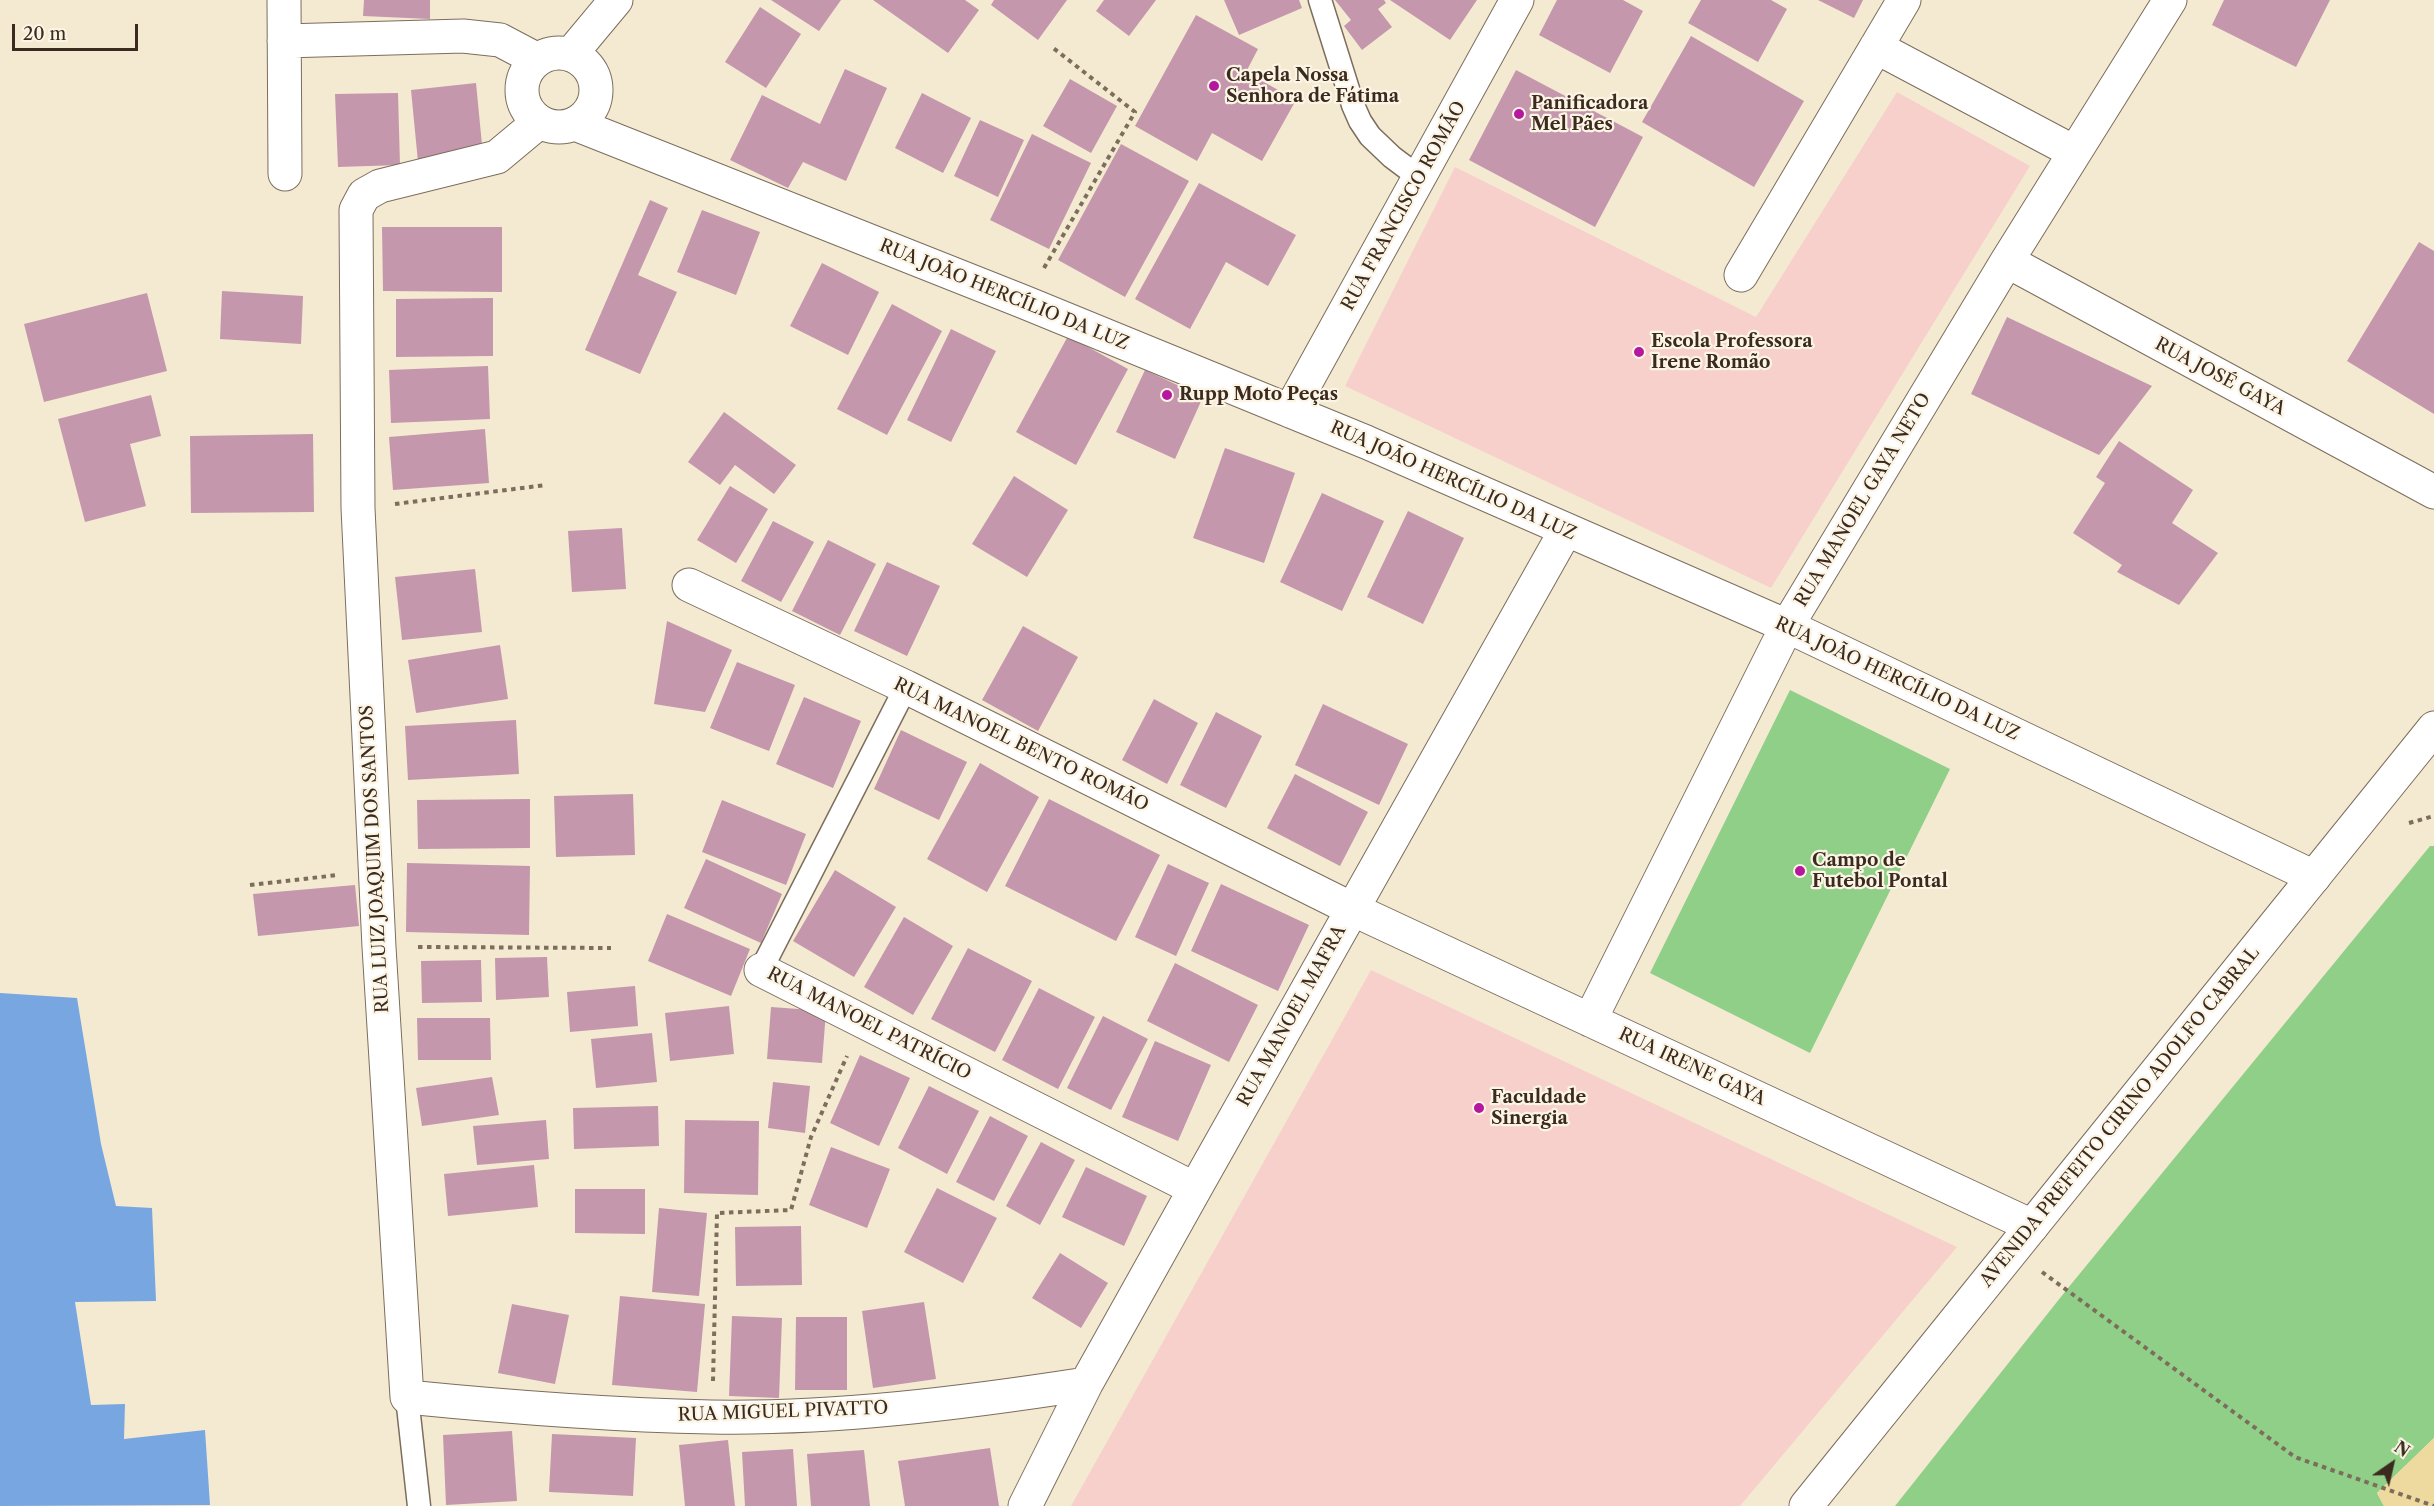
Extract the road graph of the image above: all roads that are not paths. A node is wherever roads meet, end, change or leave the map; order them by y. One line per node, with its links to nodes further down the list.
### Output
1 (284, 0): 7 (street)
2 (616, 0): 9 (street)
3 (1320, 0): 15 (lane)
4 (1517, 0): 15 (street, RUA FRANCISCO ROMÃO)
5 (1904, 0): 8 (street)
6 (2170, 0): 13 (street, RUA MANOEL GAYA NETO)
7 (284, 41): 10 (street); 14 (street)
8 (1876, 47): 13 (street); 17 (street)
9 (571, 54): 10 (street); 12 (street)
10 (536, 59): 11 (street)
11 (540, 122): 12 (street); 32 (street, RUA LUIZ JOAQUIM DOS SANTOS)
12 (575, 124): 18 (street, RUA JOÃO HERCÍLIO DA LUZ)
13 (2074, 152): 16 (street, RUA MANOEL GAYA NETO)
14 (285, 174)
15 (1420, 178): 18 (street, RUA FRANCISCO ROMÃO)
16 (2007, 261): 19 (street, RUA JOSÉ GAYA); 22 (street, RUA MANOEL GAYA NETO)
17 (1741, 274)
18 (1290, 411): 20 (street, RUA JOÃO HERCÍLIO DA LUZ)
19 (2434, 492)
20 (1566, 530): 22 (street, RUA JOÃO HERCÍLIO DA LUZ); 26 (street, RUA MANOEL MAFRA)
21 (689, 585): 23 (street, RUA MANOEL BENTO ROMÃO)
22 (1787, 626): 25 (street, RUA JOÃO HERCÍLIO DA LUZ); 28 (street, RUA MANOEL GAYA NETO)
23 (906, 687): 26 (street, RUA MANOEL BENTO ROMÃO); 27 (lane, RUA MANOEL PATRÍCIO)
24 (2434, 728): 25 (street, AVENIDA PREFEITO CIRINO ADOLFO CABRAL)
25 (2314, 877): 30 (street, AVENIDA PREFEITO CIRINO ADOLFO CABRAL)
26 (1352, 909): 28 (street, RUA IRENE GAYA); 29 (street, RUA MANOEL MAFRA)
27 (761, 970): 29 (street, RUA MANOEL PATRÍCIO)
28 (1590, 1020): 30 (street, RUA IRENE GAYA)
29 (1195, 1189): 31 (street, RUA MANOEL MAFRA)
30 (2032, 1226): 35 (street, AVENIDA PREFEITO CIRINO ADOLFO CABRAL)
31 (1086, 1384): 32 (street, RUA MIGUEL PIVATTO); 34 (street, RUA MANOEL MAFRA)
32 (407, 1396): 33 (lane, RUA LUIZ JOAQUIM DOS SANTOS)
33 (419, 1506)
34 (1025, 1506)
35 (1806, 1506)

